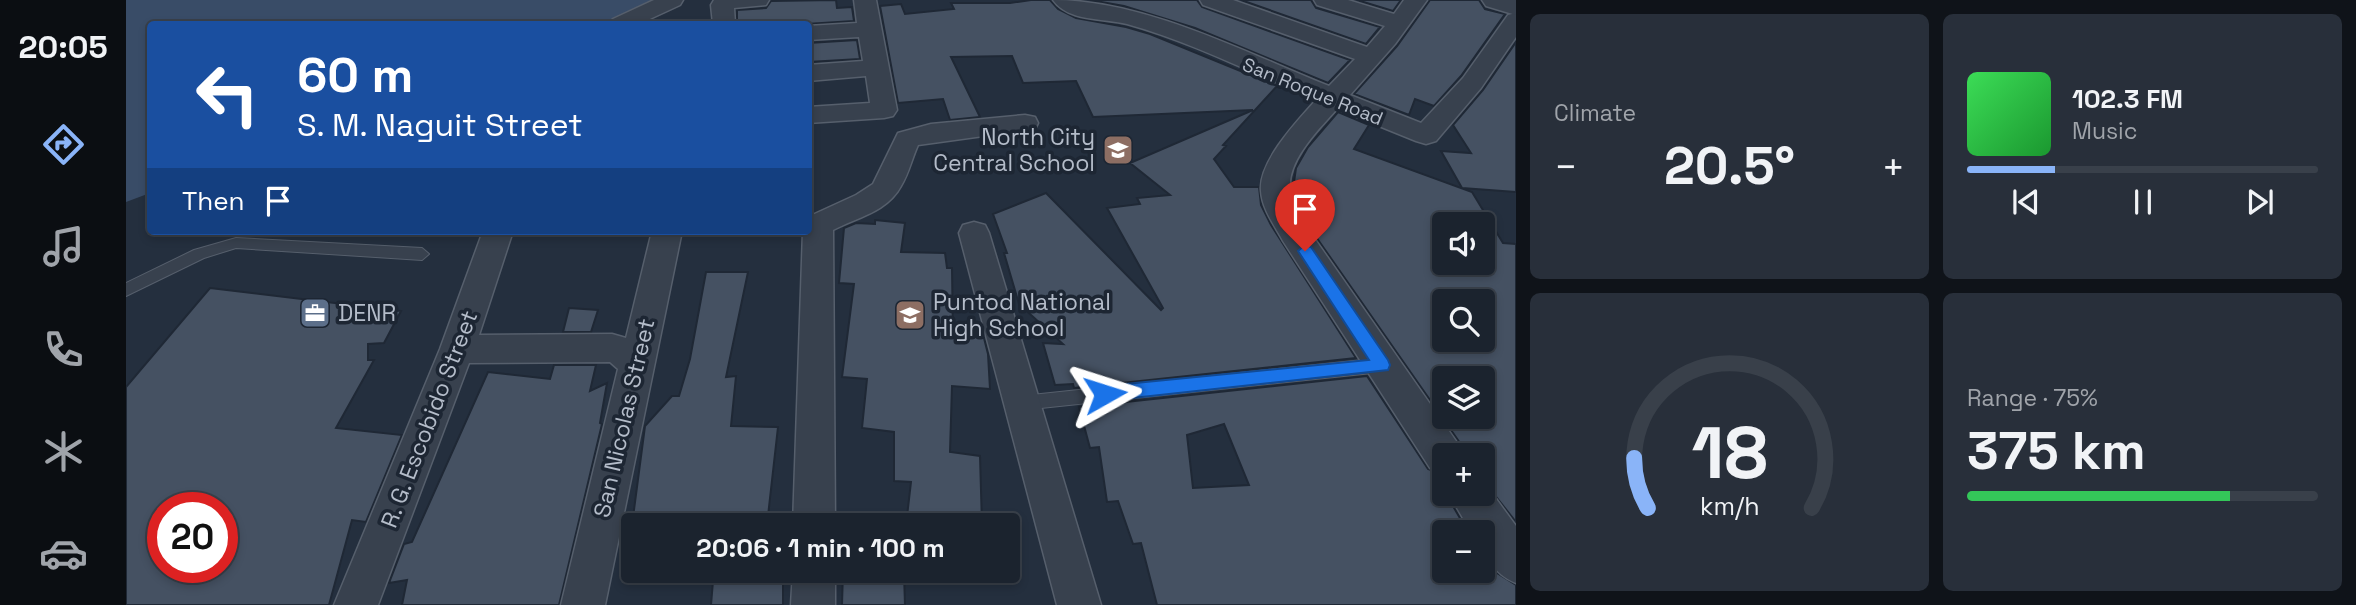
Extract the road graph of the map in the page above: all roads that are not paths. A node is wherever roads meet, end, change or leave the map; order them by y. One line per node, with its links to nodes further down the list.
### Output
1 (672, 0): 11 (street)
2 (758, 0): 12 (street)
3 (865, 0): 13 (street)
4 (1064, 0): 18 (street, San Roque Road)
5 (1211, 0): 15 (street)
6 (1325, 0): 9 (street)
7 (1495, 0): 8 (street)
8 (1516, 7)
9 (1407, 11): 15 (street)
10 (1516, 20): 18 (street, San Roque Road)
11 (627, 21)
12 (724, 21)
13 (870, 29): 14 (street); 16 (street)
14 (812, 33)
15 (1370, 56): 18 (street)
16 (876, 68): 17 (street); 19 (street)
17 (812, 73)
18 (1331, 99): 28 (street)
19 (812, 116)
20 (1025, 123): 32 (street)
21 (974, 233): 29 (street)
22 (497, 235): 26 (street, R. G. Escobido Street)
23 (666, 235): 27 (street, San Nicolas Street)
24 (422, 254): 25 (lane)
25 (126, 290)
26 (457, 349): 27 (street); 35 (street, R. G. Escobido Street)
27 (635, 364): 36 (street, San Nicolas Street)
28 (1382, 365): 29 (lane); 30 (street)
29 (1022, 402): 38 (street)
30 (1435, 443)
31 (1477, 506): 33 (street)
32 (814, 513)
33 (1516, 562)
34 (814, 583): 37 (street)
35 (356, 605)
36 (583, 605)
37 (813, 605)
38 (1079, 605)

